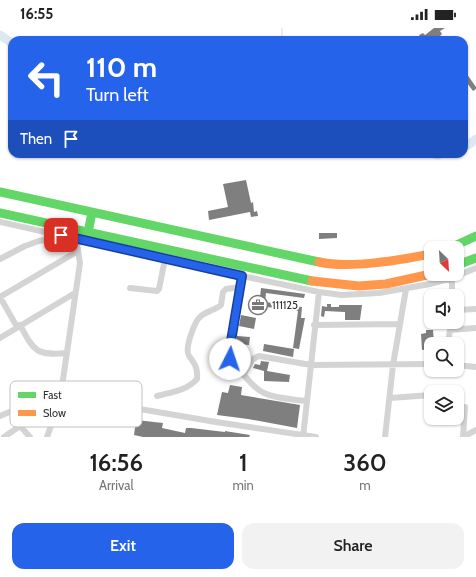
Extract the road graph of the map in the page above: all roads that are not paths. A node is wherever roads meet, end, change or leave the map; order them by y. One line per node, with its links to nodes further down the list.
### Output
1 (0, 192): 2 (main road)
2 (92, 212): 5 (main road); 10 (main road)
3 (0, 213): 5 (main road)
4 (0, 222): 7 (street)
5 (88, 233): 18 (main road)
6 (476, 236): 8 (main road)
7 (76, 238): 9 (street); 12 (street); 13 (street)
8 (464, 242)
9 (78, 251): 25 (street); 26 (street)
10 (424, 255)
11 (476, 258): 14 (main road)
12 (0, 259)
13 (165, 259): 17 (street); 22 (street)
14 (464, 262)
15 (476, 268): 16 (street)
16 (464, 273)
17 (242, 276): 20 (street); 24 (street)
18 (424, 276)
19 (439, 281): 23 (street)
20 (241, 287): 42 (street); 44 (street)
21 (0, 288): 26 (street)
22 (130, 288)
23 (406, 289): 24 (street); 29 (street)
24 (319, 292): 30 (street)
25 (75, 293): 31 (street); 36 (street)
26 (1, 296): 31 (street)
27 (476, 309): 28 (street)
28 (464, 310)
29 (399, 324): 30 (street); 39 (street)
30 (314, 325): 38 (street)
31 (18, 326): 35 (street); 36 (street)
32 (476, 328): 33 (street)
33 (450, 330): 34 (street)
34 (449, 337)
35 (0, 338)
36 (67, 353): 43 (street)
37 (424, 364): 39 (street)
38 (310, 365): 39 (street); 42 (street); 47 (street)
39 (393, 365): 46 (street)
40 (464, 366): 41 (street)
41 (476, 367)
42 (243, 375): 47 (street)
43 (63, 381)
44 (157, 396)
45 (424, 396): 46 (street)
46 (390, 398): 59 (street)
47 (306, 401): 54 (street)
48 (465, 406): 60 (street)
49 (142, 409): 54 (street)
50 (19, 427): 55 (street)
51 (21, 427): 56 (street)
52 (51, 427): 57 (street)
53 (476, 430): 60 (street)
54 (303, 436): 58 (street)
55 (4, 437)
56 (30, 437)
57 (47, 437)
58 (316, 437)
59 (385, 437)
60 (463, 437)

